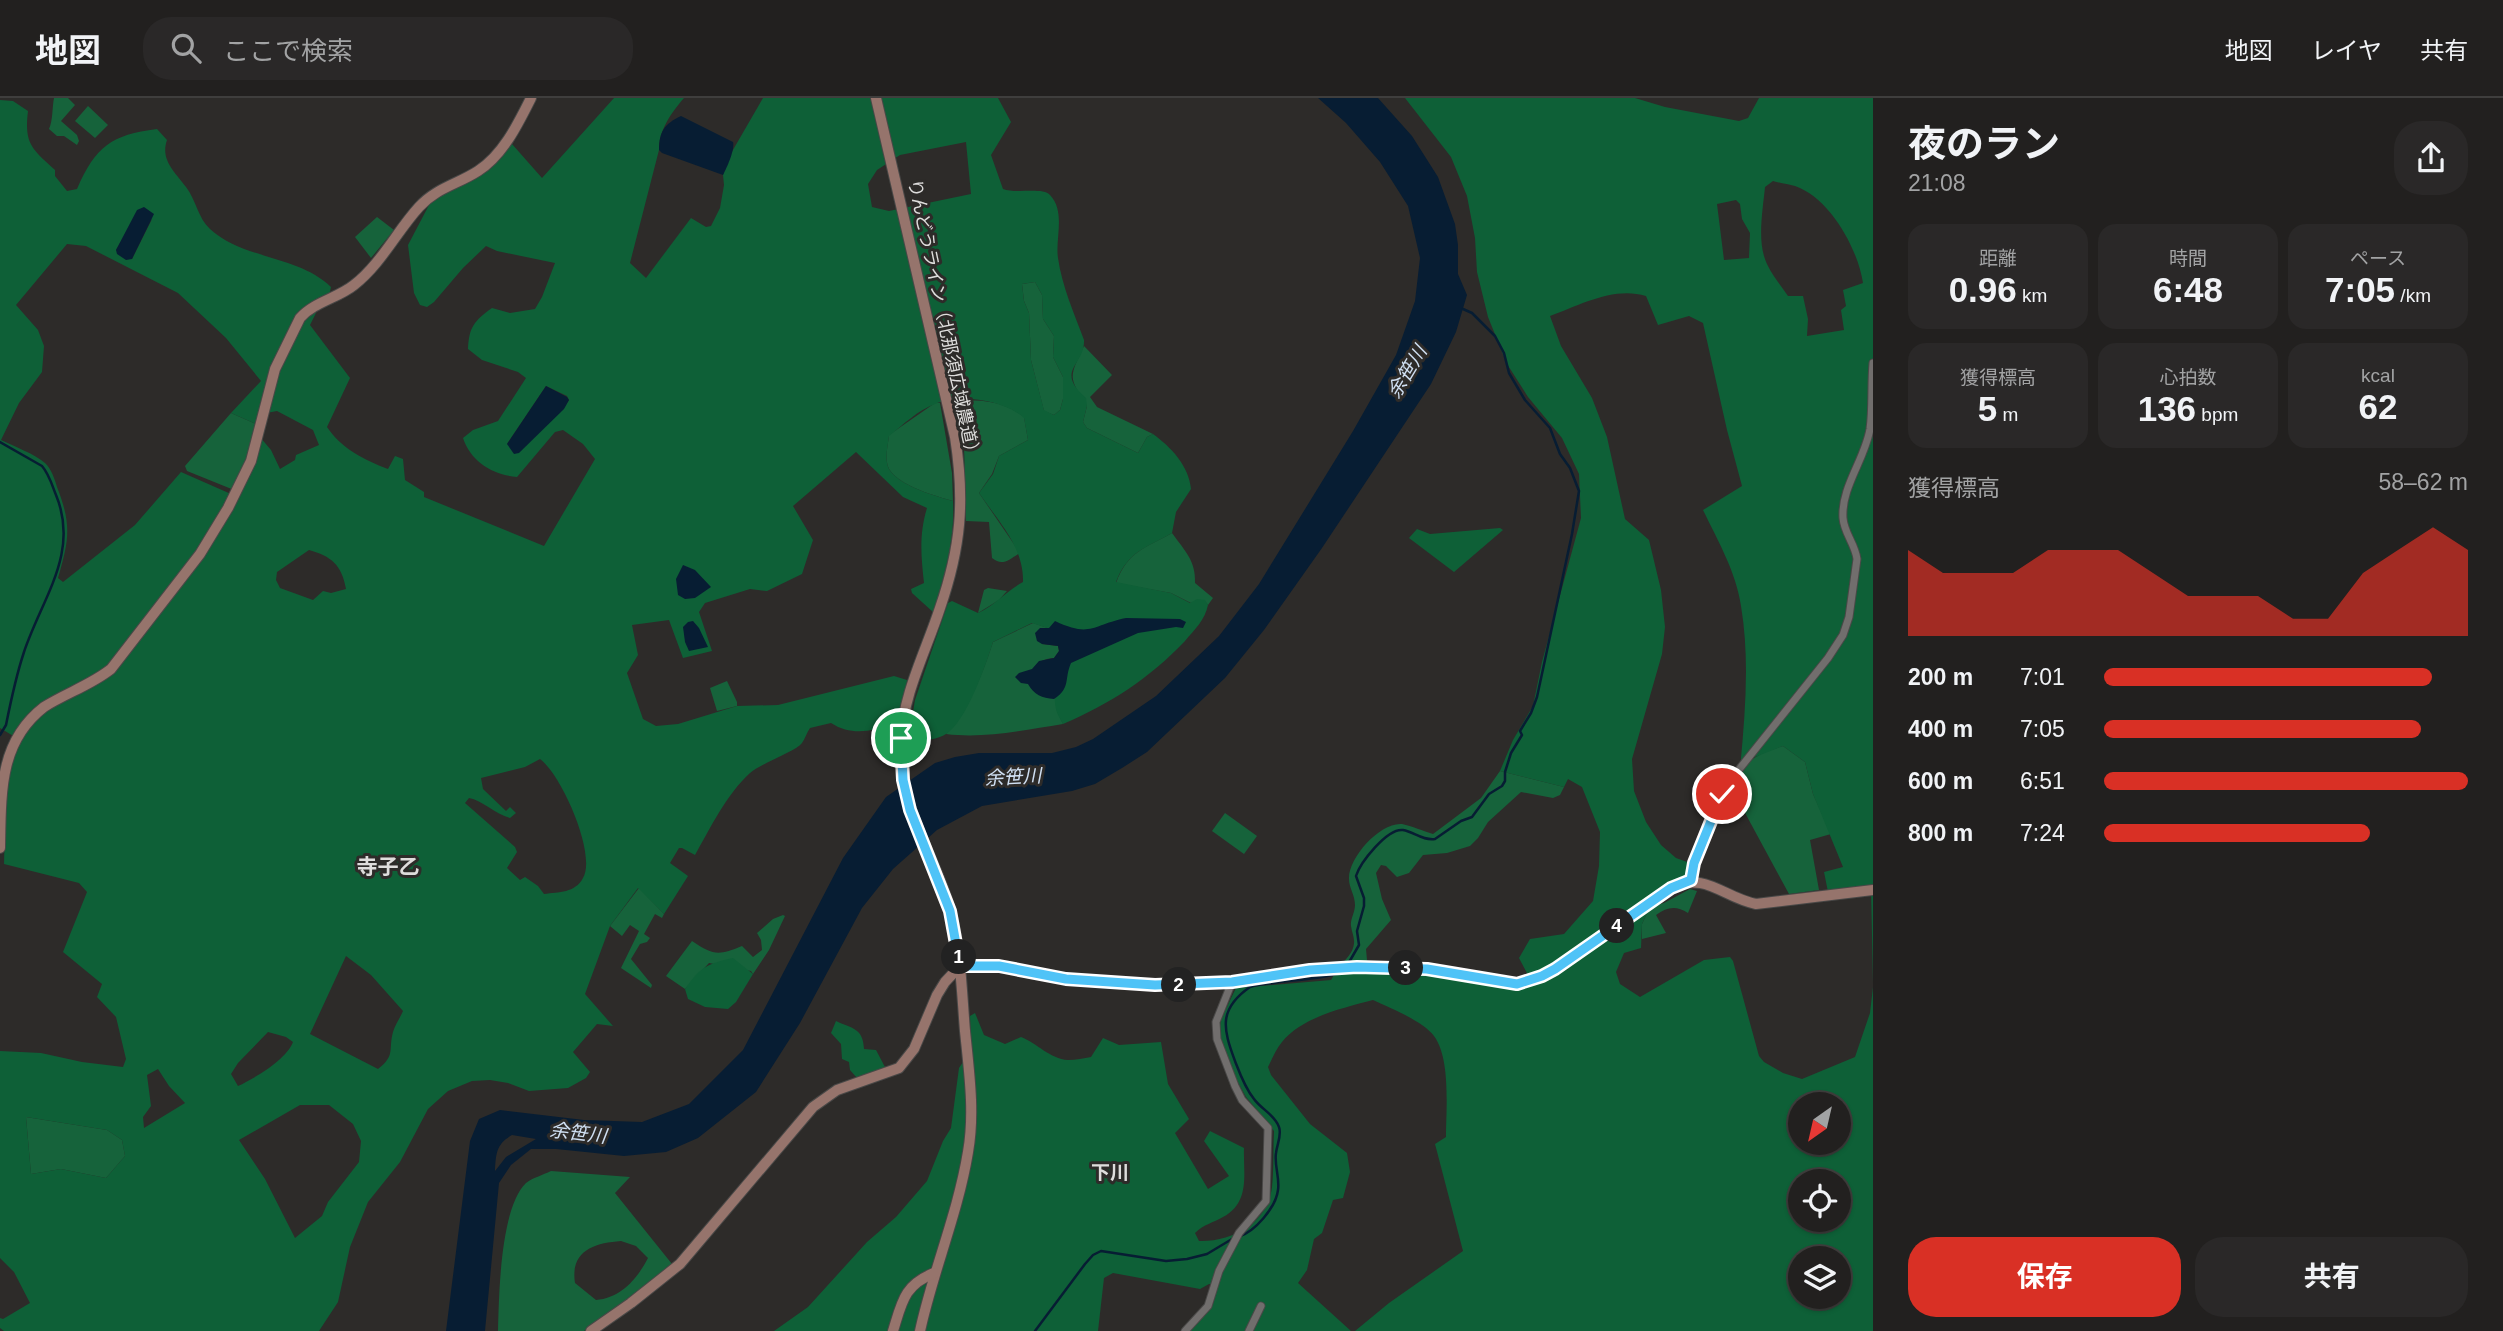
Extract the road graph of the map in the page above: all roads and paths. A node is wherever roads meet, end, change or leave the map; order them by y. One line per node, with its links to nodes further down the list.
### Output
1 (531, 98): 4 (street)
2 (876, 98): 7 (street, りんどうライン（北那須広域農道）)
3 (1873, 363): 5 (street)
4 (0, 848)
5 (1691, 880): 6 (street); 8 (street)
6 (1873, 890)
7 (960, 966): 8 (street); 9 (street); 11 (street)
8 (1232, 982): 14 (street)
9 (934, 1273): 12 (street); 13 (street)
10 (1261, 1306): 15 (street)
11 (591, 1331)
12 (893, 1331)
13 (920, 1331)
14 (1185, 1331)
15 (1249, 1331)

